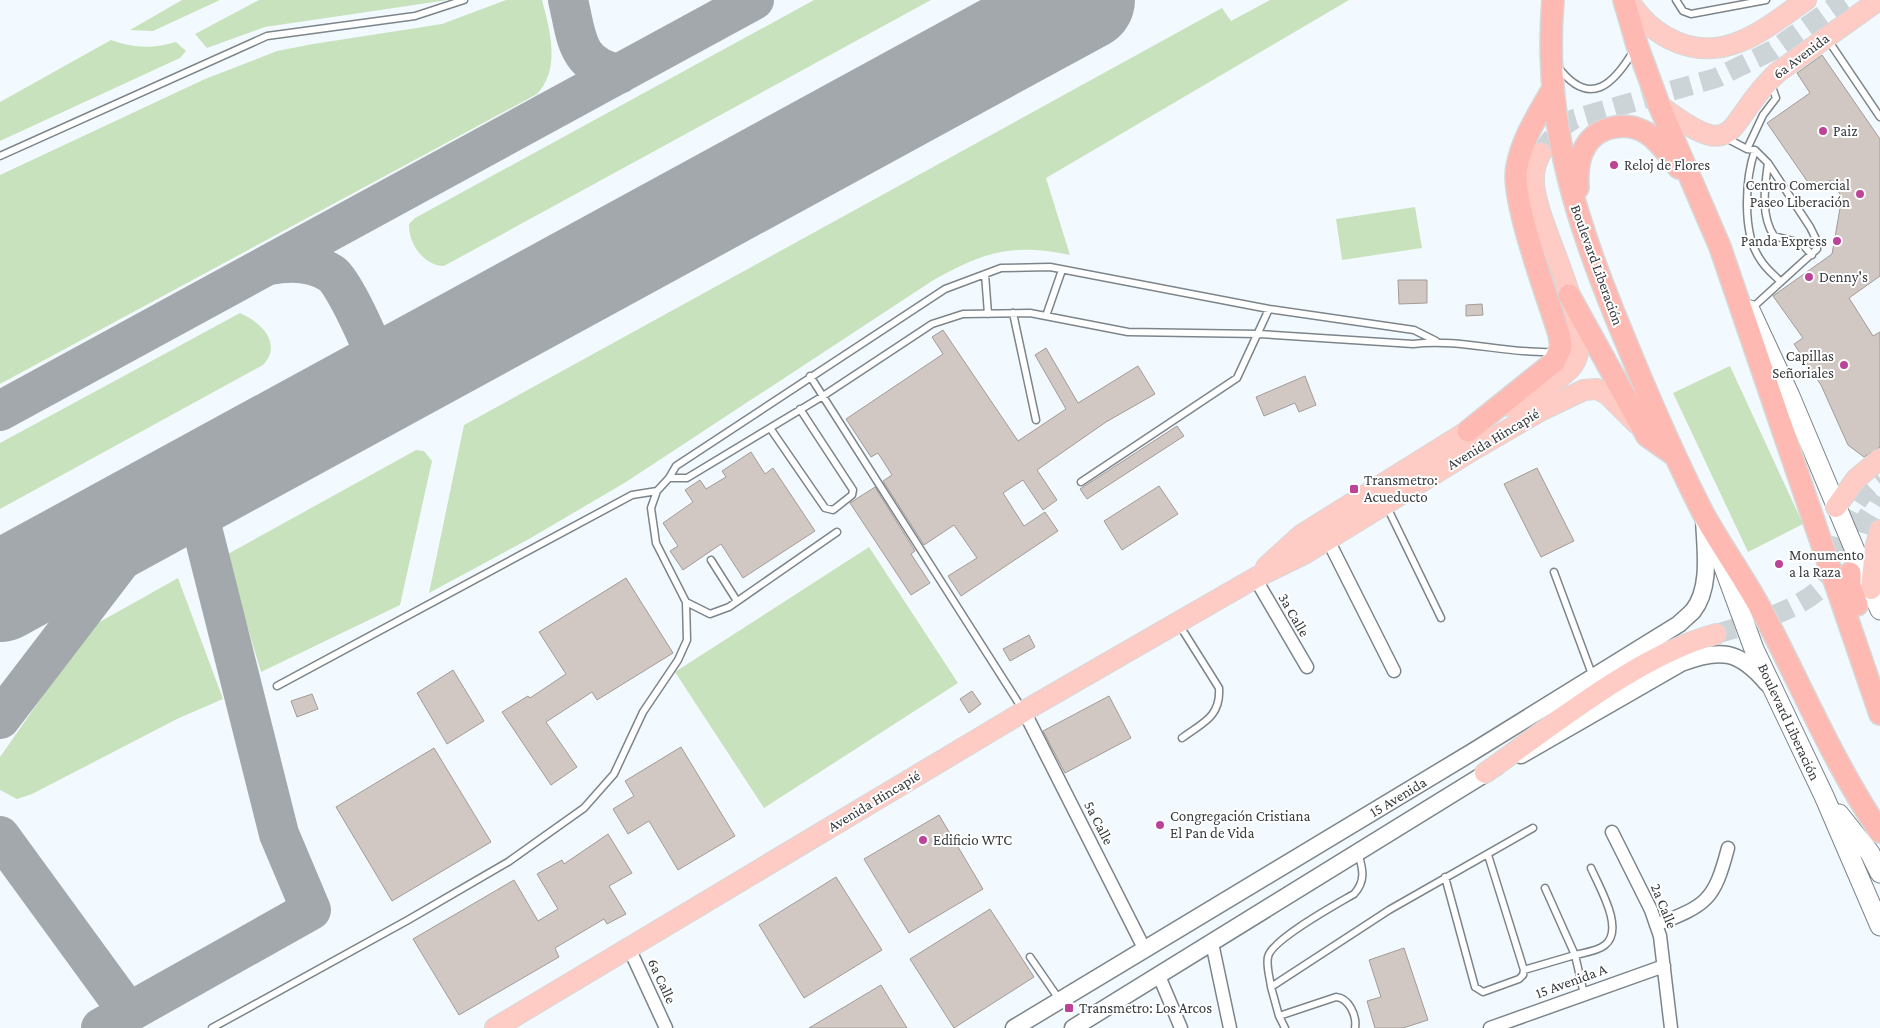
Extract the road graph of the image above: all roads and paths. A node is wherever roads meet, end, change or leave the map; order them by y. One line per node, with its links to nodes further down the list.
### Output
1 (464, 0): 20 (lane)
2 (1554, 0): 11 (highway, Boulevard Liberación)
3 (1624, 0): 10 (highway)
4 (1628, 0): 8 (main road)
5 (1676, 0): 6 (lane)
6 (1766, 0)
7 (1879, 0): 9 (main road, 6a Avenida)
8 (1800, 2)
9 (1826, 37): 12 (main road, 6a Avenida); 15 (lane)
10 (1637, 45): 11 (lane); 14 (highway)
11 (1551, 58): 13 (highway, Boulevard Liberación)
12 (1769, 80): 16 (main road, 6a Avenida); 17 (lane)
13 (1552, 90): 23 (highway, Boulevard Liberación); 37 (highway)
14 (1658, 105): 16 (main road); 22 (highway)
15 (1880, 117)
16 (1722, 136): 17 (lane)
17 (1747, 149): 18 (lane)
18 (1755, 150): 21 (lane); 28 (lane)
19 (1541, 153): 29 (main road, Avenida Hincapié)
20 (0, 156)
21 (1768, 162): 25 (lane); 25 (lane)
22 (1693, 184): 23 (highway); 24 (highway)
23 (1587, 243): 45 (highway, Boulevard Liberación)
24 (1720, 247): 31 (main road); 74 (highway)
25 (1812, 255): 28 (lane)
26 (1062, 270): 27 (lane); 30 (lane); 34 (lane)
27 (985, 274): 33 (lane); 38 (lane)
28 (1781, 282): 31 (lane)
29 (1569, 295): 43 (main road, Avenida Hincapié); 44 (highway)
30 (1269, 310): 35 (lane); 36 (lane)
31 (1750, 310): 51 (main road)
32 (1013, 313): 33 (lane); 34 (lane); 41 (lane)
33 (988, 314): 39 (lane)
34 (1046, 316): 35 (lane)
35 (1259, 334): 36 (lane); 48 (lane)
36 (1436, 341): 37 (lane)
37 (1559, 351): 43 (highway)
38 (810, 376): 39 (lane); 47 (lane)
39 (823, 396): 40 (lane); 73 (lane)
40 (800, 409): 42 (lane); 42 (lane)
41 (1036, 420)
42 (770, 428): 47 (lane)
43 (1468, 430): 59 (main road, Avenida Hincapié)
44 (1647, 436): 45 (highway); 50 (main road, Avenida Hincapié)
45 (1676, 456): 52 (highway, Boulevard Liberación)
46 (1880, 459): 51 (main road)
47 (669, 478): 49 (lane)
48 (1081, 482)
49 (657, 491): 62 (lane); 71 (lane)
50 (1386, 504): 55 (main road, Avenida Hincapié); 64 (lane)
51 (1836, 507): 60 (main road)
52 (1704, 514): 70 (street, 15 Avenida); 72 (main road, Boulevard Liberación); 80 (highway, Boulevard Liberación)
53 (1880, 530): 60 (main road)
54 (837, 532): 61 (lane)
55 (1328, 540): 59 (main road, Avenida Hincapié); 69 (street)
56 (711, 560): 61 (lane)
57 (1554, 572): 70 (lane)
58 (1850, 573): 67 (highway)
59 (1255, 578): 65 (main road, Avenida Hincapié); 68 (street, 3a Calle)
60 (1871, 589): 63 (main road)
61 (737, 601): 62 (lane)
62 (686, 602): 103 (lane)
63 (1880, 610)
64 (1441, 618)
65 (1178, 623): 73 (main road, Avenida Hincapié); 75 (lane)
66 (1716, 634): 76 (main road)
67 (1880, 666)
68 (1307, 668)
69 (1394, 671)
70 (1593, 677): 92 (street, 15 Avenida)
71 (277, 686)
72 (1774, 690): 76 (street, 15 Avenida); 77 (main road, Boulevard Liberación)
73 (1024, 711): 91 (main road, Avenida Hincapié); 92 (street, 5a Calle)
74 (1880, 714)
75 (1182, 738)
76 (1485, 773): 82 (street, 15 Avenida)
77 (1824, 796): 85 (main road); 89 (main road, Boulevard Liberación)
78 (1533, 828): 83 (lane)
79 (1612, 832): 88 (street, 2a Calle)
80 (1880, 832)
81 (1728, 848): 88 (street)
82 (1357, 853): 90 (street, 15 Avenida); 98 (lane)
83 (1488, 855): 86 (lane); 96 (lane)
84 (1591, 868): 93 (lane)
85 (1880, 873)
86 (1445, 877): 96 (lane); 98 (lane)
87 (1545, 888): 93 (lane)
88 (1656, 925): 95 (street, 2a Calle)
89 (1880, 926)
90 (1212, 943): 97 (street, 15 Avenida); 109 (street)
91 (628, 948): 104 (main road, Avenida Hincapié); 105 (street, 6a Calle)
92 (1145, 950): 100 (street, 15 Avenida)
93 (1575, 955): 96 (lane); 99 (lane)
94 (1030, 957): 100 (lane)
95 (1664, 966): 99 (street, 15 Avenida A); 113 (street, 2a Calle)
96 (1524, 970)
97 (1159, 976): 107 (street, 15 Avenida); 108 (street)
98 (1271, 987): 101 (lane)
99 (1584, 994): 102 (street, 15 Avenida A)
100 (1060, 1001): 106 (street, 15 Avenida)
101 (1279, 1016): 110 (lane); 111 (lane)
102 (1512, 1024): 112 (street, 15 Avenida A)
103 (212, 1028)
104 (495, 1028)
105 (666, 1028)
106 (1014, 1028)
107 (1073, 1028)
108 (1182, 1028)
109 (1230, 1028)
110 (1285, 1028)
111 (1355, 1028)
112 (1490, 1028)
113 (1671, 1028)

